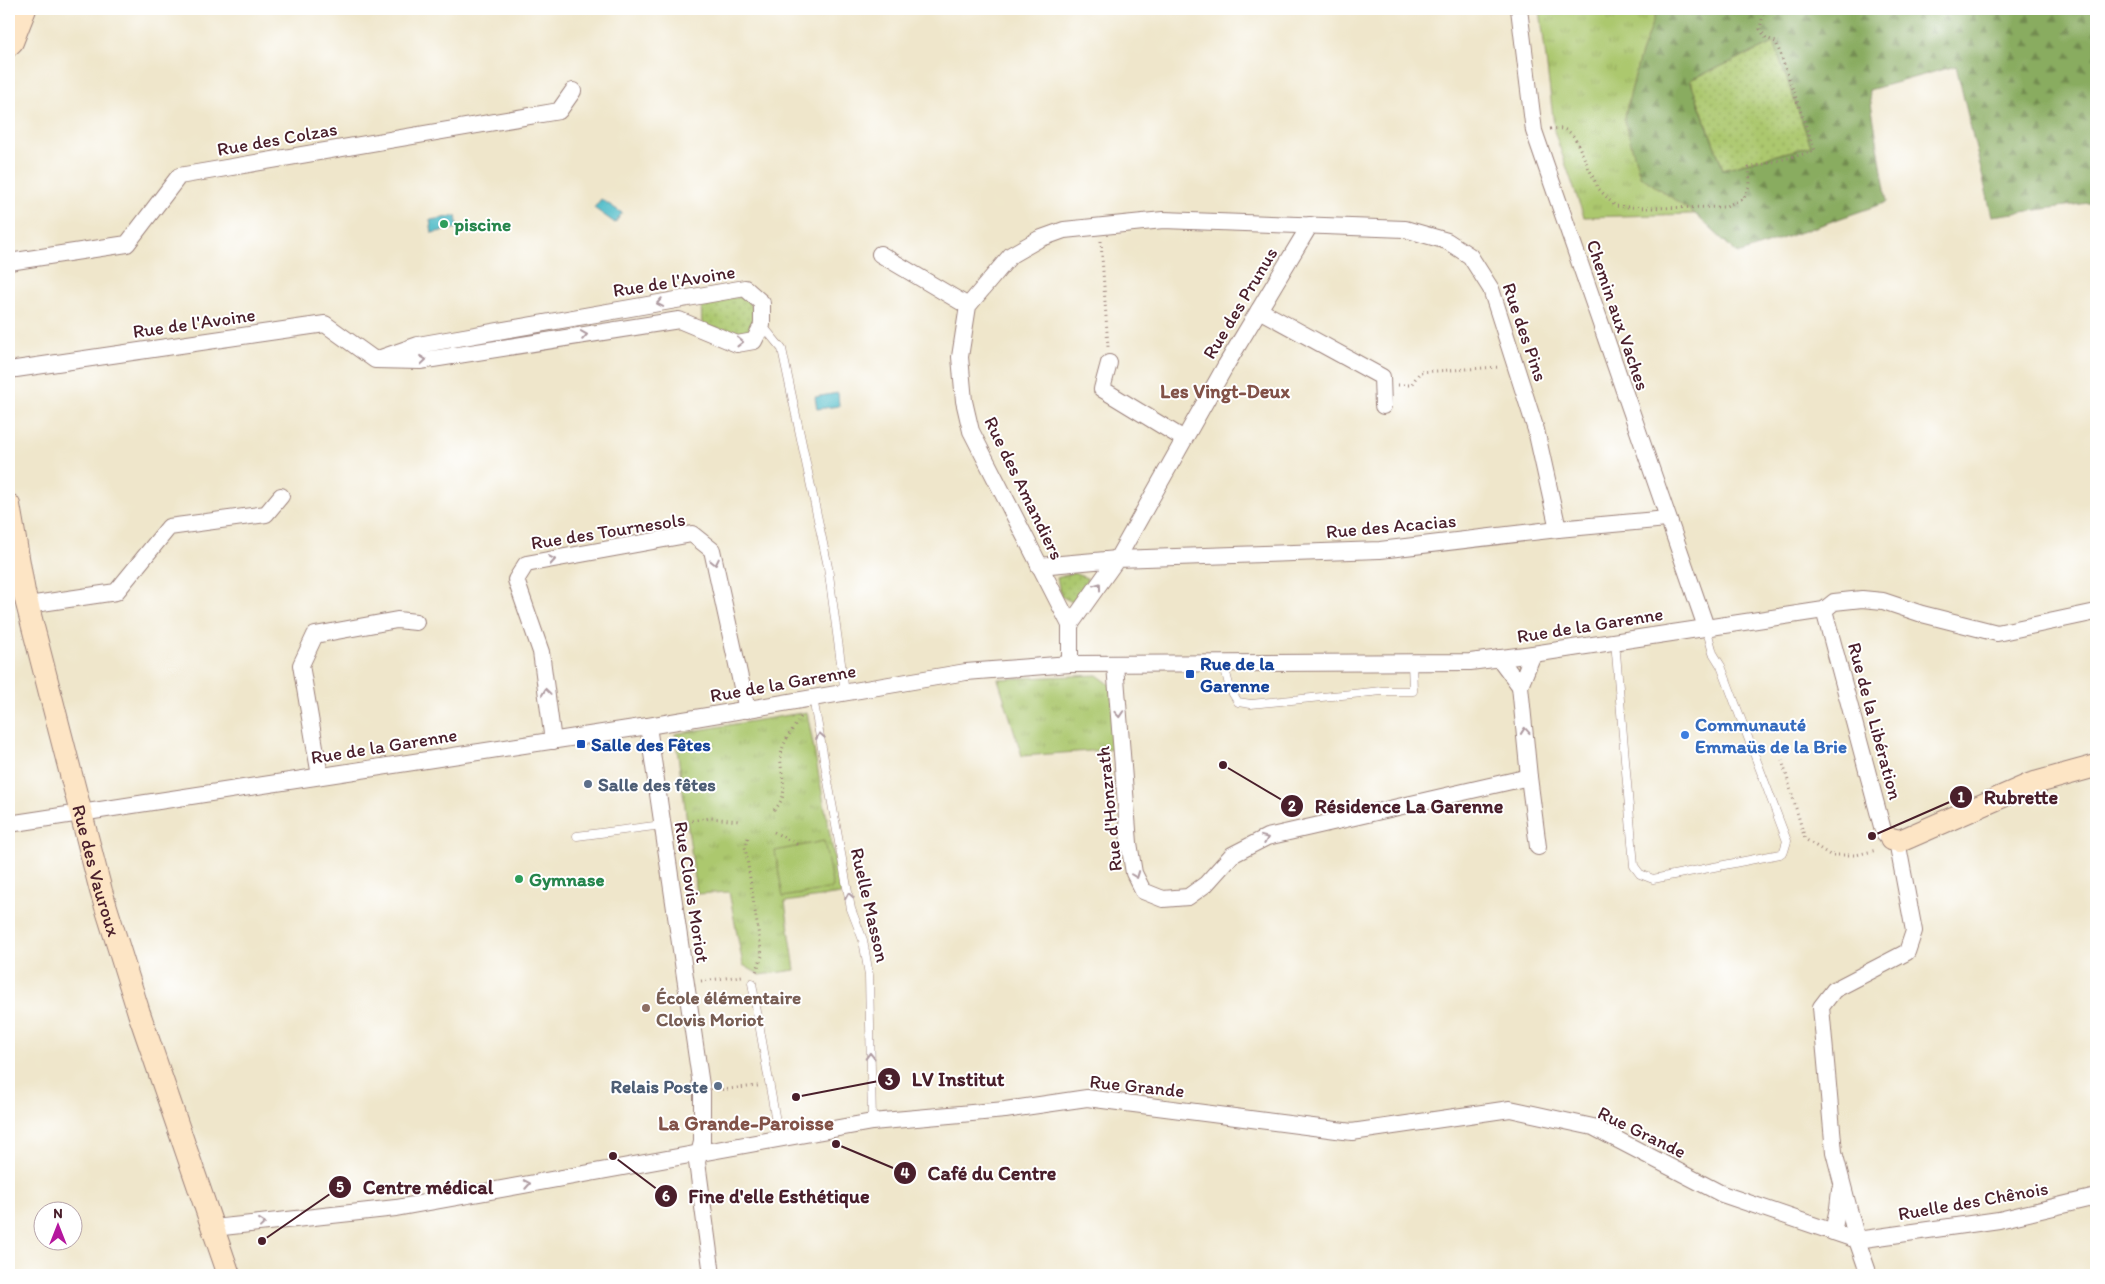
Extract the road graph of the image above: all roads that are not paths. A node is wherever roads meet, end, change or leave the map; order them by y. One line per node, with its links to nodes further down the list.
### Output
1 (25, 9): 3 (street)
2 (1519, 9): 20 (street, Chemin aux Vaches)
3 (9, 45)
4 (573, 91): 7 (street, Rue des Colzas)
5 (1310, 226): 9 (street); 10 (street, Rue des Prunus); 21 (street, Rue des Pins)
6 (880, 254): 9 (street)
7 (9, 262)
8 (692, 297): 11 (street); 12 (street, Rue de l'Avoine); 13 (street, Rue de l'Avoine, one-way to 13)
9 (968, 306): 23 (street, Rue des Amandiers)
10 (1259, 310): 16 (street); 17 (street, Rue des Prunus)
11 (679, 320): 12 (street, Rue de l'Avoine, one-way to 12); 13 (street, Rue de l'Avoine, one-way to 11)
12 (762, 325): 38 (lane)
13 (375, 360): 15 (street, Rue de l'Avoine)
14 (1109, 363): 17 (street)
15 (9, 370)
16 (1383, 406)
17 (1184, 439): 22 (street, Rue des Prunus)
18 (281, 496): 24 (street)
19 (9, 505): 24 (street, Rue des Vauroux)
20 (1668, 519): 21 (street, Rue des Acacias); 29 (street, Chemin aux Vaches)
21 (1558, 528): 22 (street, Rue des Acacias)
22 (1117, 559): 23 (street, Rue des Acacias); 28 (street, Rue des Prunus, one-way to 22)
23 (1038, 566): 28 (street, Rue des Amandiers)
24 (28, 605): 46 (street, Rue des Vauroux)
25 (1824, 610): 26 (street, Rue de la Garenne); 29 (street, Rue de la Garenne); 50 (street, Rue de la Libération)
26 (2096, 612)
27 (416, 622): 44 (street)
28 (1070, 625): 34 (street, Rue des Amandiers)
29 (1706, 628): 30 (street, Rue de la Garenne); 30 (lane)
30 (1615, 641): 31 (street, Rue de la Garenne)
31 (1533, 654): 32 (street, Rue de la Garenne); 37 (street)
32 (1499, 658): 33 (street, Rue de la Garenne); 37 (street)
33 (1412, 662): 36 (street, Rue de la Garenne); 36 (lane)
34 (1070, 664): 35 (street, Rue de la Garenne); 38 (street, Rue de la Garenne)
35 (1115, 665): 36 (street, Rue de la Garenne); 45 (street, Rue d'Honzrath, one-way to 45)
36 (1224, 665)
37 (1520, 686): 45 (street, one-way to 37)
38 (845, 693): 39 (street, Rue de la Garenne)
39 (813, 698): 40 (street, Rue de la Garenne); 53 (lane, Ruelle Masson, one-way to 39)
40 (748, 710): 41 (street, Rue de la Garenne); 42 (street, Rue des Tournesols, one-way to 40)
41 (648, 726): 42 (street, Rue de la Garenne); 48 (street, Rue Clovis Moriot)
42 (553, 741): 44 (street, Rue de la Garenne)
43 (2096, 766): 50 (street)
44 (320, 776): 46 (street, Rue de la Garenne)
45 (1529, 777): 51 (street)
46 (81, 815): 47 (street, Rue de la Garenne); 58 (street, Rue des Vauroux)
47 (9, 824)
48 (662, 825): 49 (lane); 55 (street, Rue Clovis Moriot)
49 (577, 836)
50 (1894, 840): 56 (street, Rue de la Libération)
51 (1538, 847)
52 (752, 982): 54 (lane)
53 (872, 1122): 54 (street, Rue Grande); 59 (street, Rue Grande)
54 (779, 1139): 55 (street, Rue Grande)
55 (699, 1153): 58 (street, Rue Grande, one-way to 55); 62 (street, Rue Clovis Moriot)
56 (1841, 1178): 59 (street, Rue de la Libération); 60 (street, Rue de la Libération)
57 (2096, 1197): 60 (street, Ruelle des Chênois)
58 (214, 1228): 61 (street, Rue des Vauroux)
59 (1833, 1232): 60 (street, Rue Grande)
60 (1857, 1240): 63 (street, Rue de la Libération)
61 (229, 1275)
62 (712, 1275)
63 (1869, 1275)

